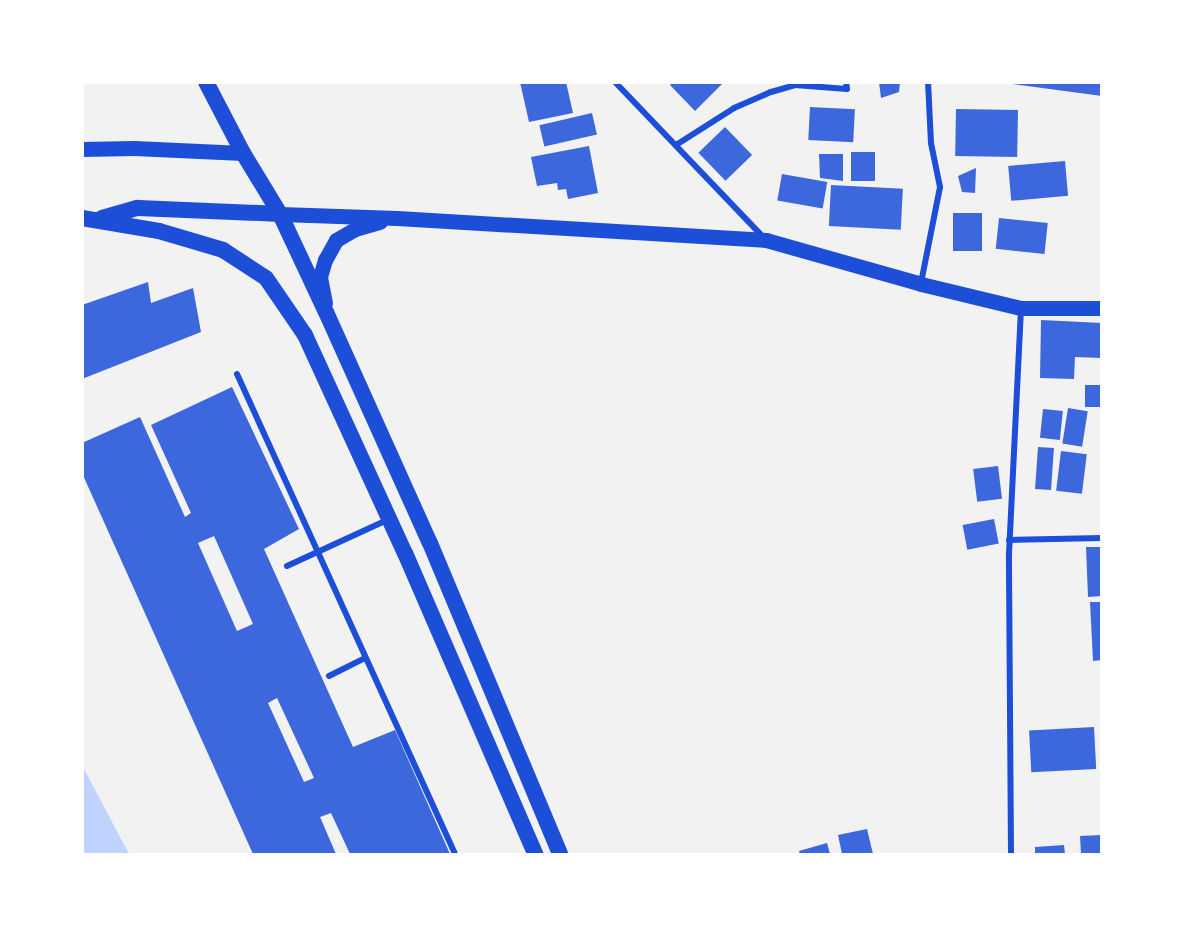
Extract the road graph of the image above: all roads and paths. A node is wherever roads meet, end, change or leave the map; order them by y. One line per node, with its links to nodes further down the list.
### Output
1 (206, 82): 7 (highway)
2 (615, 82): 5 (street)
3 (846, 82): 5 (street)
4 (928, 82): 12 (street)
5 (676, 146): 11 (street)
6 (82, 148): 7 (main road)
7 (243, 153): 8 (highway)
8 (280, 214): 9 (highway); 10 (main road); 15 (highway)
9 (90, 218): 17 (highway)
10 (397, 218): 11 (main road); 15 (main road)
11 (766, 240): 12 (main road)
12 (921, 284): 13 (main road)
13 (1021, 308): 14 (main road); 19 (street)
14 (1101, 308)
15 (326, 312): 26 (highway)
16 (237, 375): 20 (street)
17 (389, 519): 20 (street); 25 (highway)
18 (1101, 538): 19 (street)
19 (1009, 540): 27 (street)
20 (317, 552): 21 (street); 22 (street)
21 (287, 566)
22 (365, 658): 23 (street); 24 (street)
23 (329, 676)
24 (455, 855)
25 (535, 855)
26 (560, 855)
27 (1011, 855)

